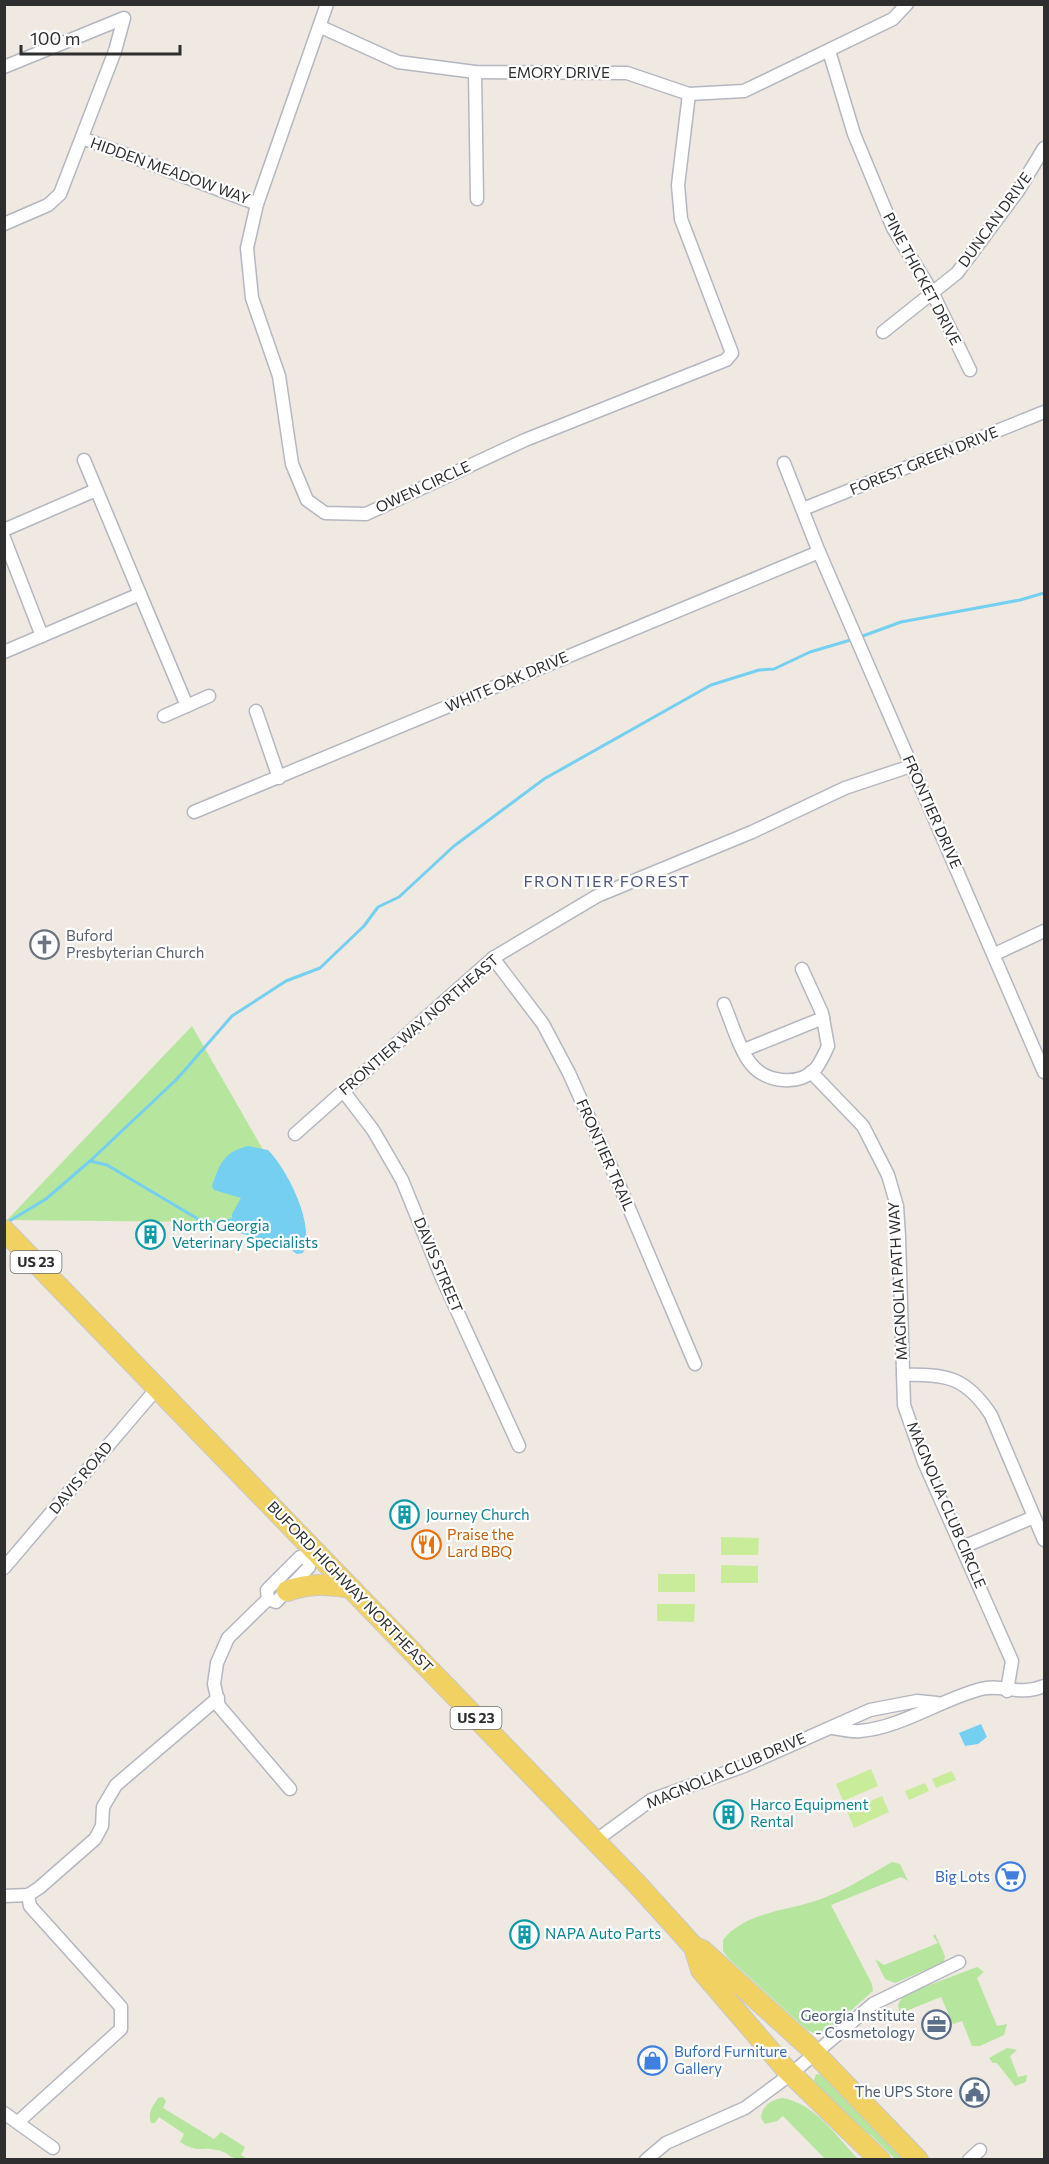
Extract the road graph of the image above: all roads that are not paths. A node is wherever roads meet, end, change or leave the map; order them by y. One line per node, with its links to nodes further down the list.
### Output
1 (327, 4): 3 (street, OWEN CIRCLE)
2 (907, 4): 4 (street, EMORY DRIVE)
3 (321, 27): 6 (street, EMORY DRIVE); 11 (street, OWEN CIRCLE)
4 (829, 51): 7 (street, EMORY DRIVE); 13 (street, PINE THICKET DRIVE)
5 (4, 67): 8 (street)
6 (475, 72): 7 (street, EMORY DRIVE); 10 (street)
7 (689, 94): 11 (street, OWEN CIRCLE)
8 (82, 138): 11 (street, HIDDEN MEADOW WAY); 12 (street)
9 (1044, 148): 13 (street, DUNCAN DRIVE)
10 (477, 199)
11 (257, 204)
12 (4, 224)
13 (932, 292): 14 (street, DUNCAN DRIVE); 15 (street, PINE THICKET DRIVE)
14 (883, 332)
15 (970, 370)
16 (1044, 412): 20 (street, FOREST GREEN DRIVE)
17 (84, 460): 19 (street)
18 (784, 463): 20 (street)
19 (96, 490): 21 (street); 24 (street)
20 (803, 509): 23 (street, FRONTIER DRIVE)
21 (4, 530)
22 (4, 538): 25 (street)
23 (819, 552): 31 (street, FRONTIER DRIVE); 32 (street, WHITE OAK DRIVE)
24 (140, 594): 25 (street); 28 (street)
25 (42, 636): 26 (street)
26 (4, 652)
27 (209, 696): 28 (street)
28 (187, 705): 30 (street)
29 (256, 711): 32 (street)
30 (164, 716)
31 (911, 766): 35 (street, FRONTIER DRIVE); 36 (street, FRONTIER WAY NORTHEAST)
32 (279, 778): 33 (street, WHITE OAK DRIVE)
33 (194, 812)
34 (1044, 931): 35 (street)
35 (995, 954): 42 (street, FRONTIER DRIVE)
36 (493, 958): 43 (street, FRONTIER WAY NORTHEAST); 46 (street, FRONTIER TRAIL)
37 (802, 969): 39 (street)
38 (724, 1004): 40 (street)
39 (824, 1018): 40 (street); 41 (street)
40 (744, 1050): 41 (street)
41 (811, 1072): 47 (street, MAGNOLIA PATH WAY)
42 (1044, 1072)
43 (344, 1092): 44 (street, FRONTIER WAY NORTHEAST); 49 (street, DAVIS STREET)
44 (295, 1134)
45 (4, 1230): 48 (main road, BUFORD HIGHWAY NORTHEAST / US 23)
46 (695, 1364)
47 (903, 1375): 50 (street); 52 (street, MAGNOLIA CLUB CIRCLE)
48 (158, 1387): 53 (main road, BUFORD HIGHWAY NORTHEAST / US 23); 54 (street, DAVIS ROAD)
49 (519, 1446)
50 (1034, 1517): 51 (street); 52 (street)
51 (1044, 1540)
52 (963, 1547): 59 (street, MAGNOLIA CLUB CIRCLE)
53 (313, 1556): 55 (main road, BUFORD HIGHWAY NORTHEAST / US 23); 56 (street); 57 (street)
54 (4, 1568)
55 (351, 1588): 56 (main road); 66 (main road, BUFORD HIGHWAY NORTHEAST / US 23)
56 (287, 1591): 57 (street)
57 (268, 1599): 60 (street)
58 (1044, 1686): 59 (street, MAGNOLIA CLUB DRIVE)
59 (1007, 1691): 61 (street, MAGNOLIA CLUB DRIVE)
60 (218, 1698): 65 (street); 67 (street)
61 (937, 1704): 62 (street, MAGNOLIA CLUB DRIVE); 63 (street, MAGNOLIA CLUB DRIVE)
62 (886, 1706): 63 (street); 64 (street, MAGNOLIA CLUB DRIVE)
63 (890, 1723): 64 (street, MAGNOLIA CLUB DRIVE)
64 (831, 1728): 66 (street, MAGNOLIA CLUB DRIVE)
65 (290, 1789)
66 (595, 1840): 69 (main road, BUFORD HIGHWAY NORTHEAST / US 23)
67 (28, 1895): 68 (street); 74 (street)
68 (4, 1896)
69 (694, 1947): 71 (main road, US 23); 72 (main road, US 23)
70 (959, 1962): 71 (street)
71 (811, 2049): 72 (street); 80 (main road, US 23)
72 (791, 2074): 77 (main road, US 23); 78 (street)
73 (4, 2113): 74 (street)
74 (18, 2122): 75 (street)
75 (53, 2148)
76 (980, 2150): 81 (street)
77 (867, 2151): 79 (main road, US 23)
78 (646, 2160)
79 (880, 2160)
80 (918, 2160)
81 (969, 2160)

